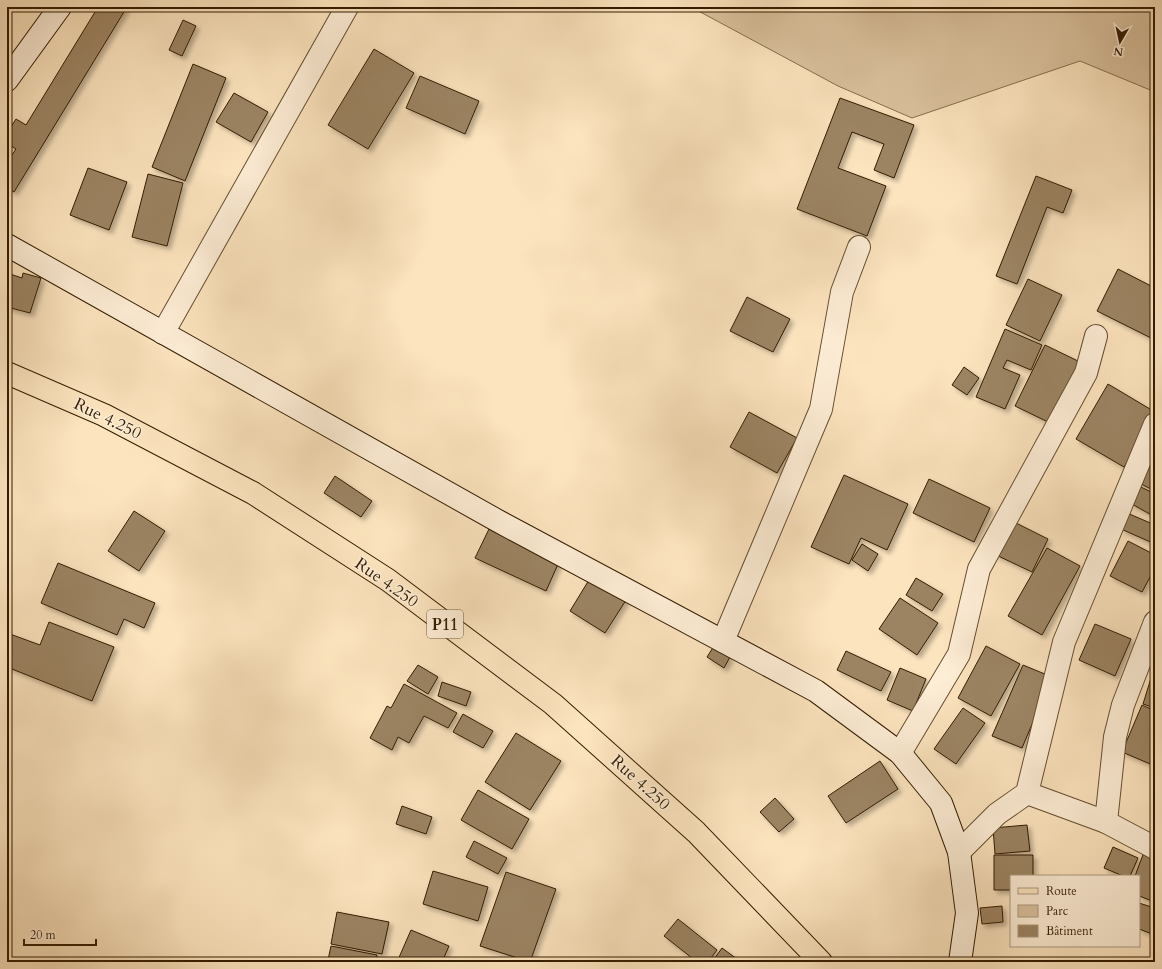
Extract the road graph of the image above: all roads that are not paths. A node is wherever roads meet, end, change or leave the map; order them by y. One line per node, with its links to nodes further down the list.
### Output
1 (60, 7): 3 (street)
2 (347, 7): 6 (street)
3 (7, 80)
4 (7, 245): 6 (street)
5 (859, 247): 11 (street)
6 (163, 333): 11 (street)
7 (1096, 336): 12 (street)
8 (7, 373): 17 (main road, Rue 4.250 / P11)
9 (1155, 424): 13 (street)
10 (1155, 622): 14 (street)
11 (722, 641): 12 (street)
12 (900, 753): 16 (street)
13 (1027, 793): 14 (street); 16 (street)
14 (1106, 822): 15 (street)
15 (1155, 848)
16 (959, 852): 18 (street)
17 (821, 962)
18 (960, 962)

